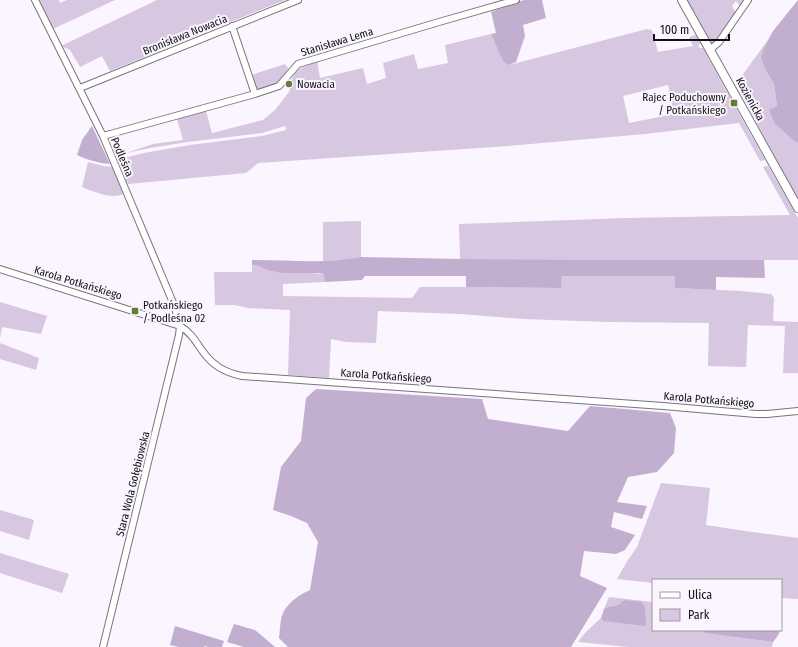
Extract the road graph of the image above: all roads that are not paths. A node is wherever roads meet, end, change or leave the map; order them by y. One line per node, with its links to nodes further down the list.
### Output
1 (35, 0): 8 (street, Podleśna)
2 (298, 0): 6 (street, Bronisława Nowacia)
3 (516, 0): 9 (street, Stanisława Lema)
4 (682, 0): 7 (main road, Kozienicka)
5 (748, 0): 7 (street)
6 (232, 26): 8 (street, Bronisława Nowacia); 9 (street)
7 (710, 50): 11 (main road, Kozienicka)
8 (80, 88): 10 (street, Podleśna)
9 (255, 94): 10 (street, Stanisława Lema)
10 (103, 136): 13 (street, Podleśna)
11 (798, 208)
12 (0, 269): 13 (street, Karola Potkańskiego)
13 (180, 326): 14 (street, Karola Potkańskiego); 15 (street, Stara Wola Gołębiowska)
14 (798, 411)
15 (103, 647)

